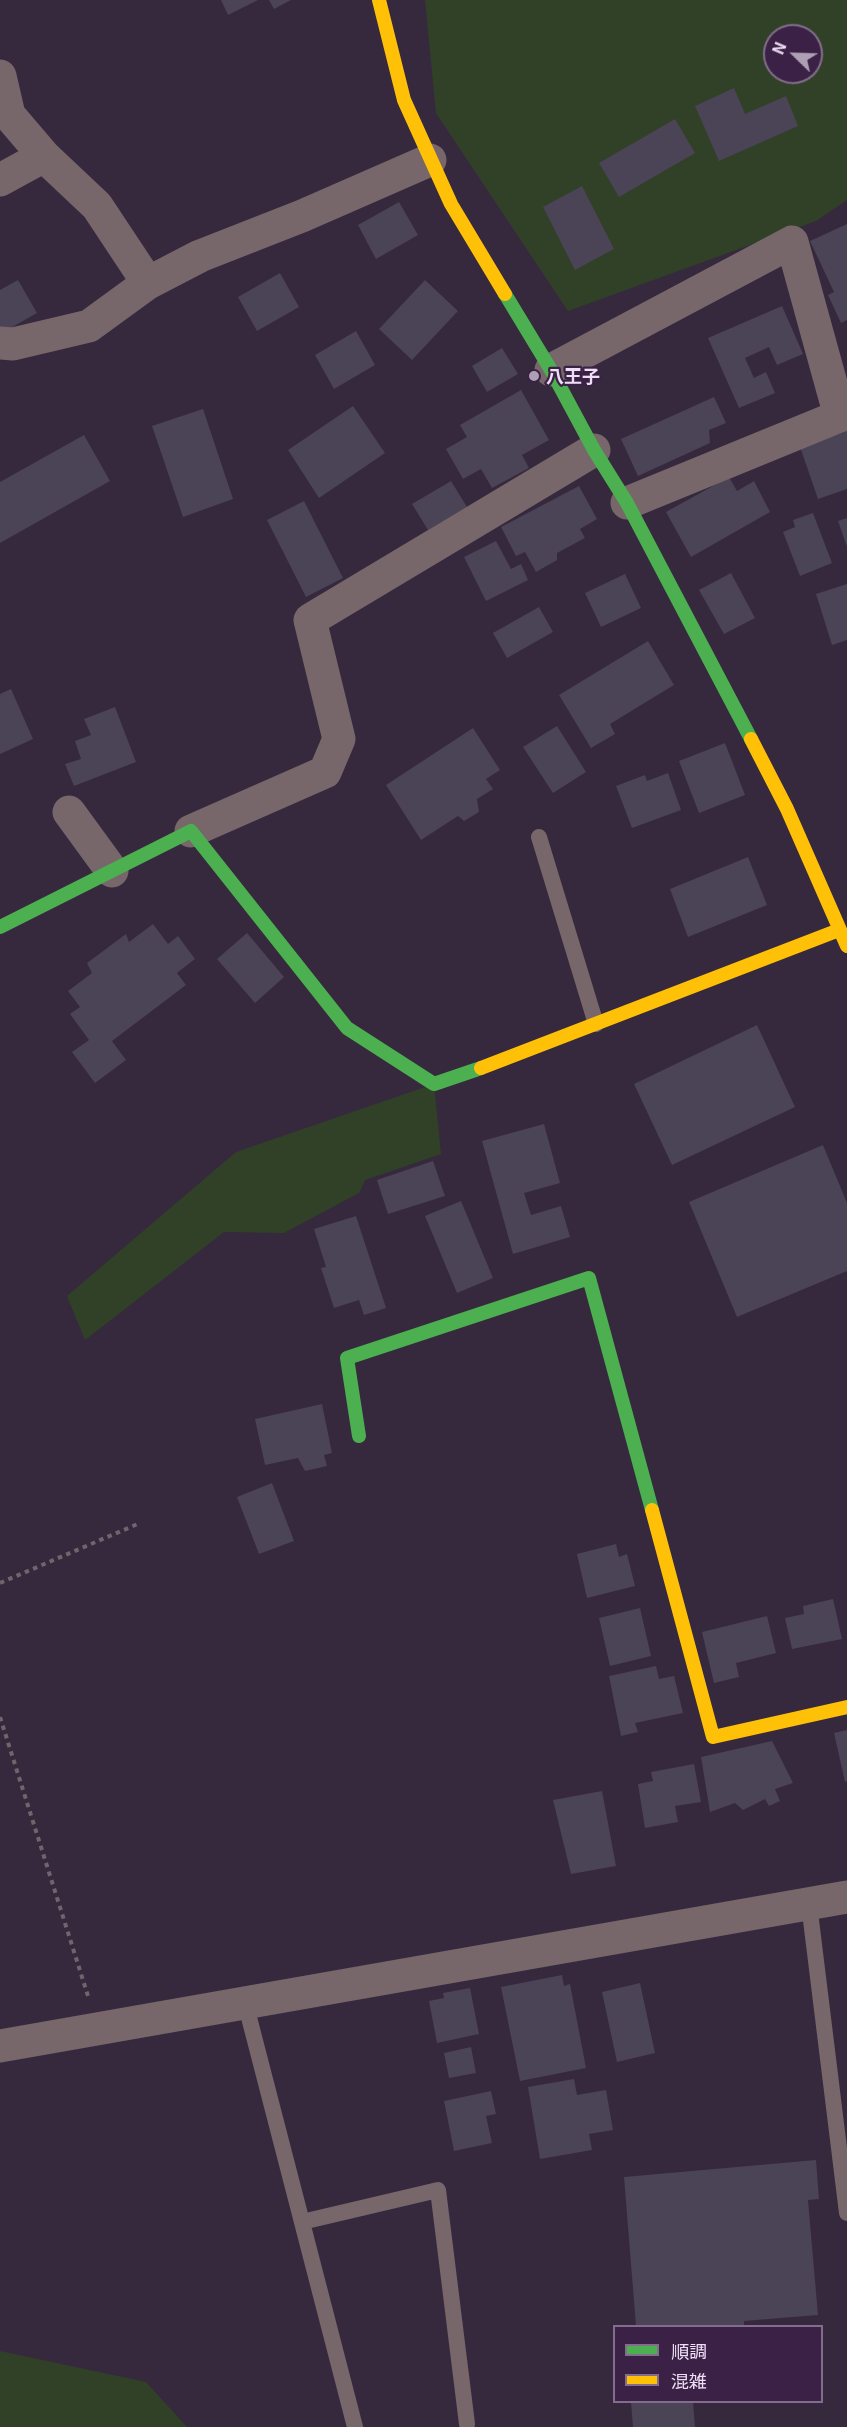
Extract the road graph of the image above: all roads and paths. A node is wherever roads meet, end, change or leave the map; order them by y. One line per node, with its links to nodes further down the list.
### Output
1 (379, 0): 4 (street)
2 (0, 76): 3 (street)
3 (44, 156): 5 (street); 6 (street)
4 (430, 160): 6 (street); 8 (street)
5 (0, 180)
6 (148, 284): 7 (street)
7 (0, 343)
8 (551, 370): 9 (street); 10 (street)
9 (843, 415): 11 (street)
10 (594, 450): 11 (street); 13 (street)
11 (627, 503): 17 (street)
12 (69, 812): 15 (street)
13 (191, 831): 15 (street); 19 (street)
14 (539, 837): 19 (lane)
15 (112, 870): 16 (street)
16 (0, 927)
17 (839, 930): 18 (street); 19 (street)
18 (847, 946)
19 (596, 1024)
20 (359, 1436): 23 (street)
21 (140, 1523): 22 (path)
22 (0, 1583)
23 (847, 1707)
24 (0, 1717): 28 (path)
25 (847, 1897): 26 (street)
26 (809, 1904): 27 (street); 30 (lane)
27 (245, 2002): 28 (street); 31 (lane)
28 (98, 2028): 29 (street)
29 (0, 2046)
30 (847, 2213)
31 (302, 2222): 32 (lane); 33 (lane)
32 (467, 2424)
33 (355, 2427)

